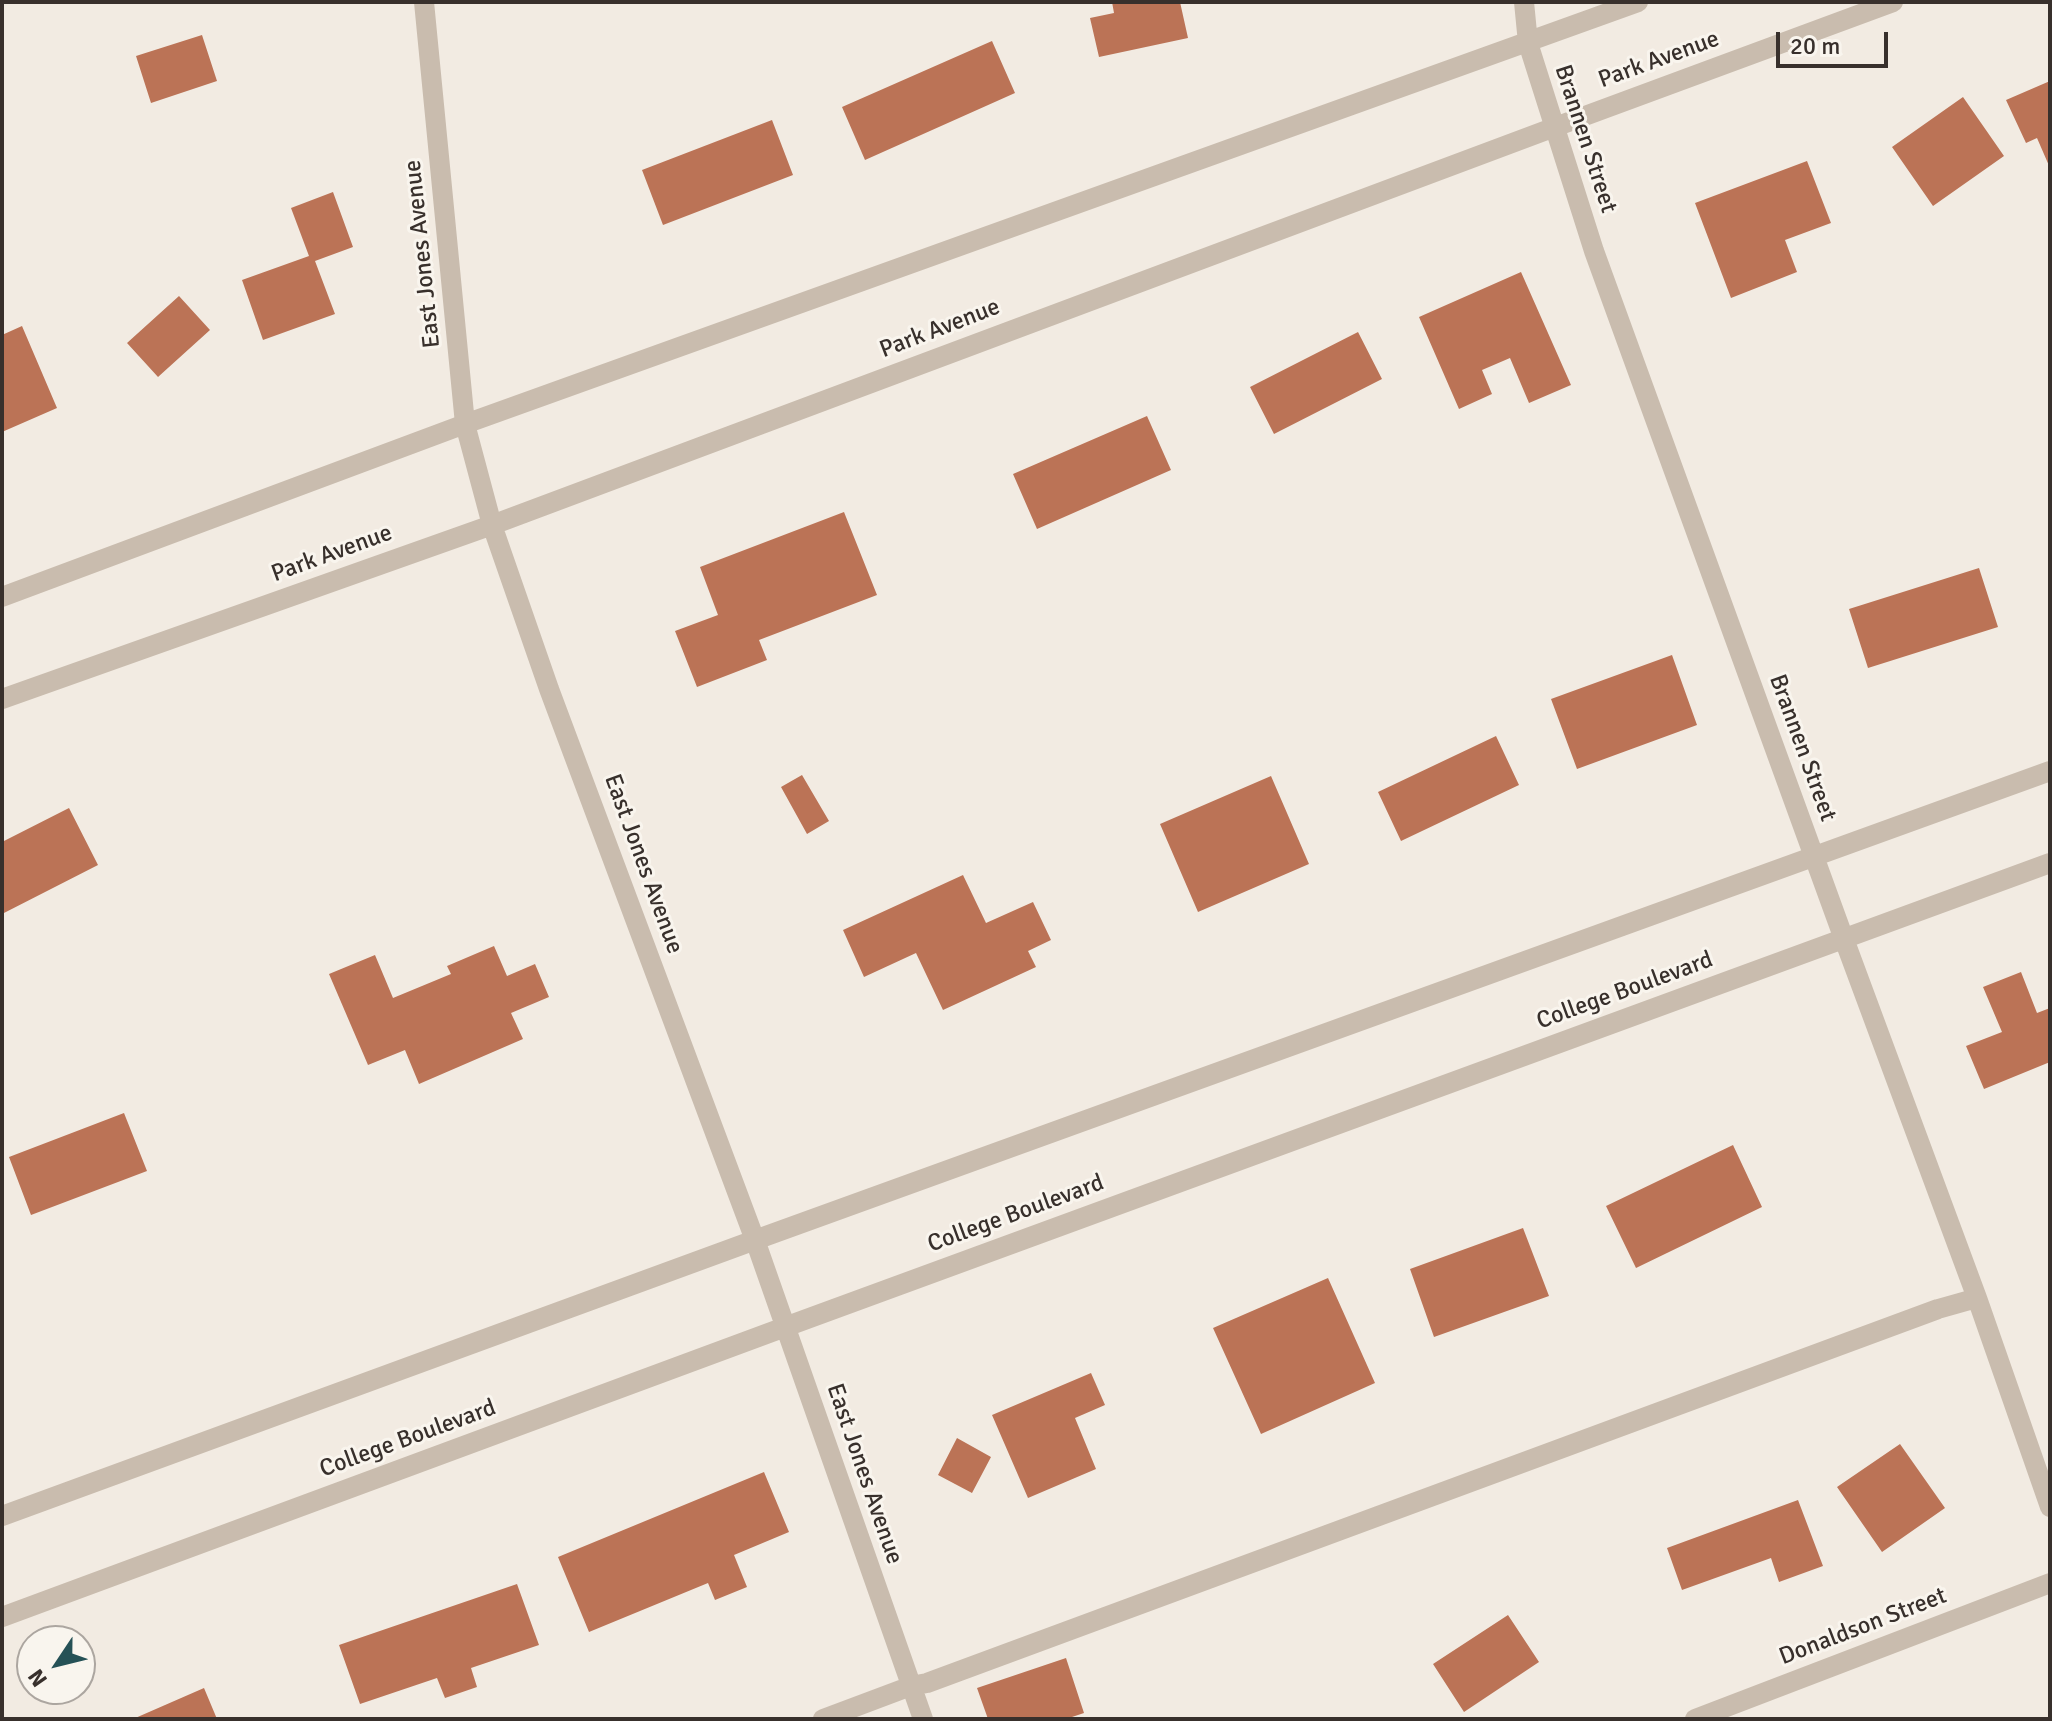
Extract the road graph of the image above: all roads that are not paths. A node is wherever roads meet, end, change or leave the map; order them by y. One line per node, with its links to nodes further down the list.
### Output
1 (424, 2): 7 (street, East Jones Avenue)
2 (1524, 2): 5 (street, Brannen Street)
3 (1638, 2): 5 (street)
4 (1893, 2): 6 (street, Park Avenue)
5 (1528, 43): 6 (street, Brannen Street); 7 (street)
6 (1555, 127): 8 (street, Park Avenue); 12 (street, Brannen Street)
7 (465, 424): 8 (street, East Jones Avenue); 9 (street)
8 (492, 525): 10 (street, Park Avenue); 15 (street, East Jones Avenue)
9 (2, 597)
10 (2, 699)
11 (2050, 771): 12 (street)
12 (1814, 856): 14 (street, Brannen Street); 15 (street)
13 (2050, 863): 14 (street, College Boulevard)
14 (1844, 939): 16 (street, Brannen Street); 17 (street, College Boulevard)
15 (755, 1240): 17 (street, East Jones Avenue); 19 (street)
16 (1977, 1298): 18 (street, Brannen Street); 22 (street)
17 (785, 1327): 21 (street, College Boulevard); 22 (street, East Jones Avenue)
18 (2050, 1507)
19 (2, 1516)
20 (2050, 1583): 25 (street, Donaldson Street)
21 (2, 1617)
22 (911, 1686): 23 (street); 24 (street, East Jones Avenue)
23 (823, 1719)
24 (923, 1719)
25 (1695, 1719)

